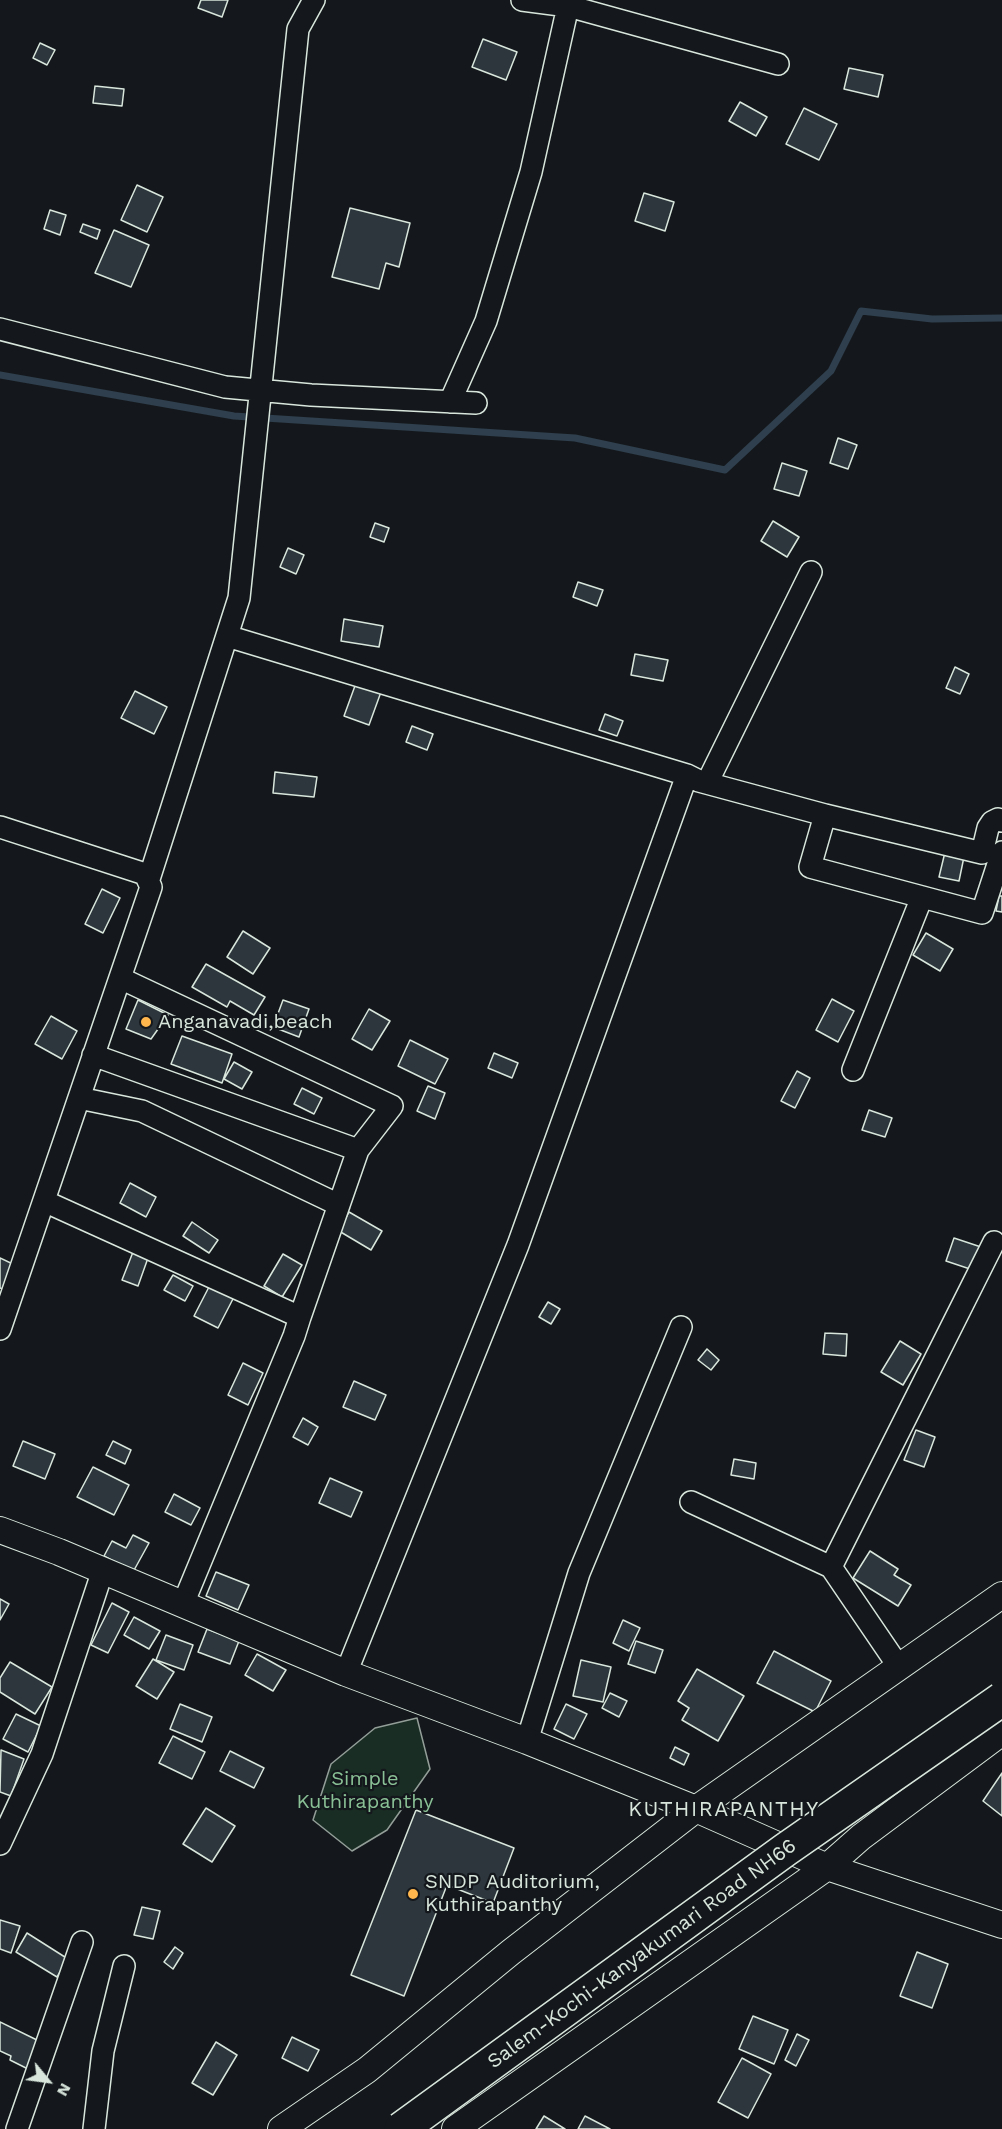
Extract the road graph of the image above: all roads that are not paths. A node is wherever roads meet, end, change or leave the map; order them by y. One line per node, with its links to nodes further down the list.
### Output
1 (314, 0): 6 (street)
2 (522, 0): 3 (street)
3 (570, 3): 4 (street); 7 (street)
4 (778, 64)
5 (0, 329): 6 (street)
6 (260, 390): 7 (street); 10 (street)
7 (450, 402): 8 (street)
8 (476, 403)
9 (811, 572): 12 (street)
10 (227, 636): 11 (street); 17 (street)
11 (687, 775): 12 (street); 37 (street)
12 (707, 783): 13 (street)
13 (825, 815): 14 (street); 18 (street)
14 (1002, 821)
15 (0, 827): 17 (street)
16 (1002, 852): 18 (street)
17 (149, 879): 19 (street)
18 (922, 897): 21 (street)
19 (120, 978): 20 (street); 23 (street)
20 (93, 1055): 22 (street); 23 (street)
21 (853, 1070)
22 (79, 1098): 24 (street); 25 (street)
23 (358, 1150): 25 (street)
24 (44, 1201): 27 (street); 29 (street)
25 (339, 1205): 27 (street)
26 (994, 1242): 32 (street)
27 (300, 1317): 35 (street)
28 (681, 1327): 40 (street)
29 (0, 1329)
30 (691, 1502): 32 (street)
31 (0, 1530): 33 (street)
32 (831, 1567): 36 (street)
33 (103, 1570): 35 (street); 42 (street)
34 (1002, 1595): 36 (street)
35 (183, 1604): 37 (street)
36 (899, 1667): 41 (street)
37 (346, 1673): 40 (street)
38 (1002, 1699): 50 (highway, Salem-Kochi-Kanyakumari Road NH66, bridge)
39 (1002, 1732): 43 (street)
40 (527, 1741): 41 (street)
41 (696, 1809): 43 (street); 49 (street)
42 (0, 1844)
43 (827, 1868): 44 (street); 51 (street)
44 (1002, 1925)
45 (82, 1942): 47 (street)
46 (124, 1966): 48 (street)
47 (17, 2129)
48 (94, 2129)
49 (280, 2129)
50 (401, 2129)
51 (455, 2129)

